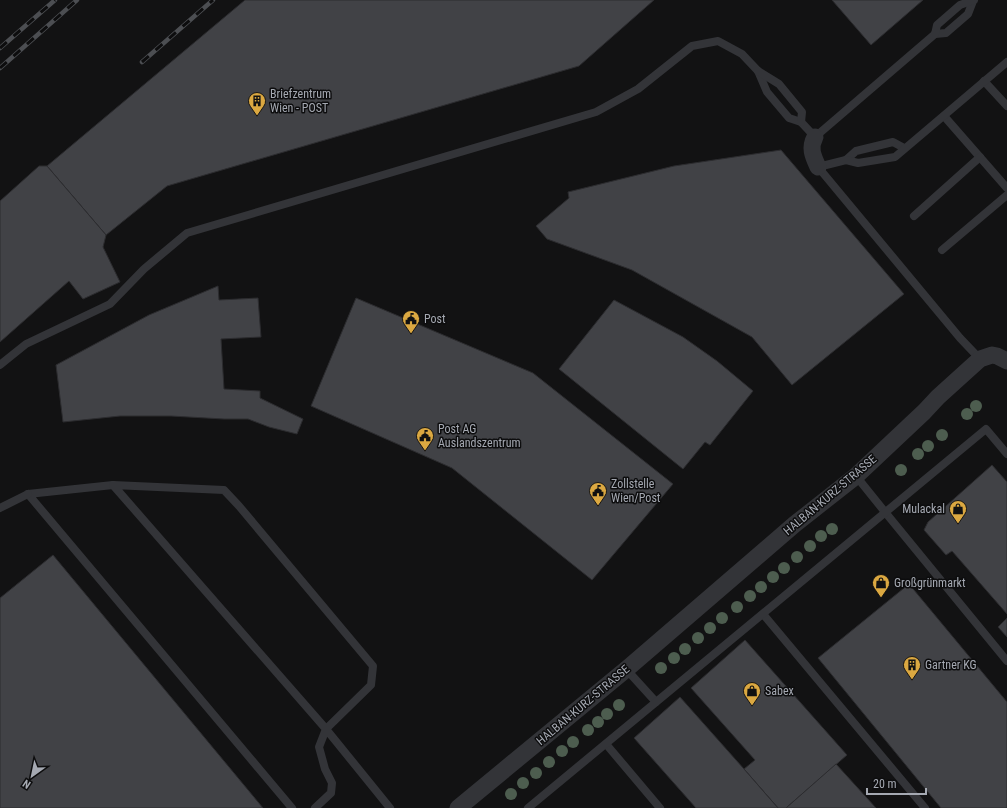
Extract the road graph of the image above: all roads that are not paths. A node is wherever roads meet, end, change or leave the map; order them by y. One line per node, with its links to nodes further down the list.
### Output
1 (974, 0): 2 (lane); 2 (lane)
2 (935, 34): 9 (lane)
3 (1007, 62): 5 (lane)
4 (758, 71): 8 (lane); 8 (lane); 20 (lane)
5 (984, 81): 6 (lane); 7 (lane)
6 (1007, 106)
7 (944, 116): 10 (lane); 11 (lane)
8 (801, 122): 9 (lane)
9 (815, 137): 13 (street)
10 (904, 148): 12 (lane); 12 (lane)
11 (980, 157): 14 (lane); 16 (lane)
12 (846, 160): 13 (lane)
13 (818, 167): 18 (lane)
14 (1007, 188)
15 (1007, 195): 17 (lane)
16 (914, 216)
17 (942, 250)
18 (980, 359): 19 (street); 22 (street, HALBAN-KURZ-STRASSE)
19 (1007, 361)
20 (0, 365)
21 (1007, 454): 26 (lane)
22 (856, 476): 26 (lane); 29 (street, HALBAN-KURZ-STRASSE)
23 (113, 485): 24 (lane); 31 (lane); 31 (lane)
24 (28, 494): 25 (lane); 33 (lane)
25 (0, 508)
26 (885, 512): 27 (lane); 28 (lane)
27 (763, 614): 30 (lane); 39 (lane)
28 (1007, 661)
29 (626, 669): 30 (lane); 36 (street, HALBAN-KURZ-STRASSE)
30 (656, 702): 32 (lane)
31 (326, 729): 34 (lane); 35 (lane)
32 (606, 744): 37 (lane); 38 (lane)
33 (292, 808)
34 (315, 808)
35 (390, 808)
36 (458, 808)
37 (528, 808)
38 (660, 808)
39 (925, 808)

